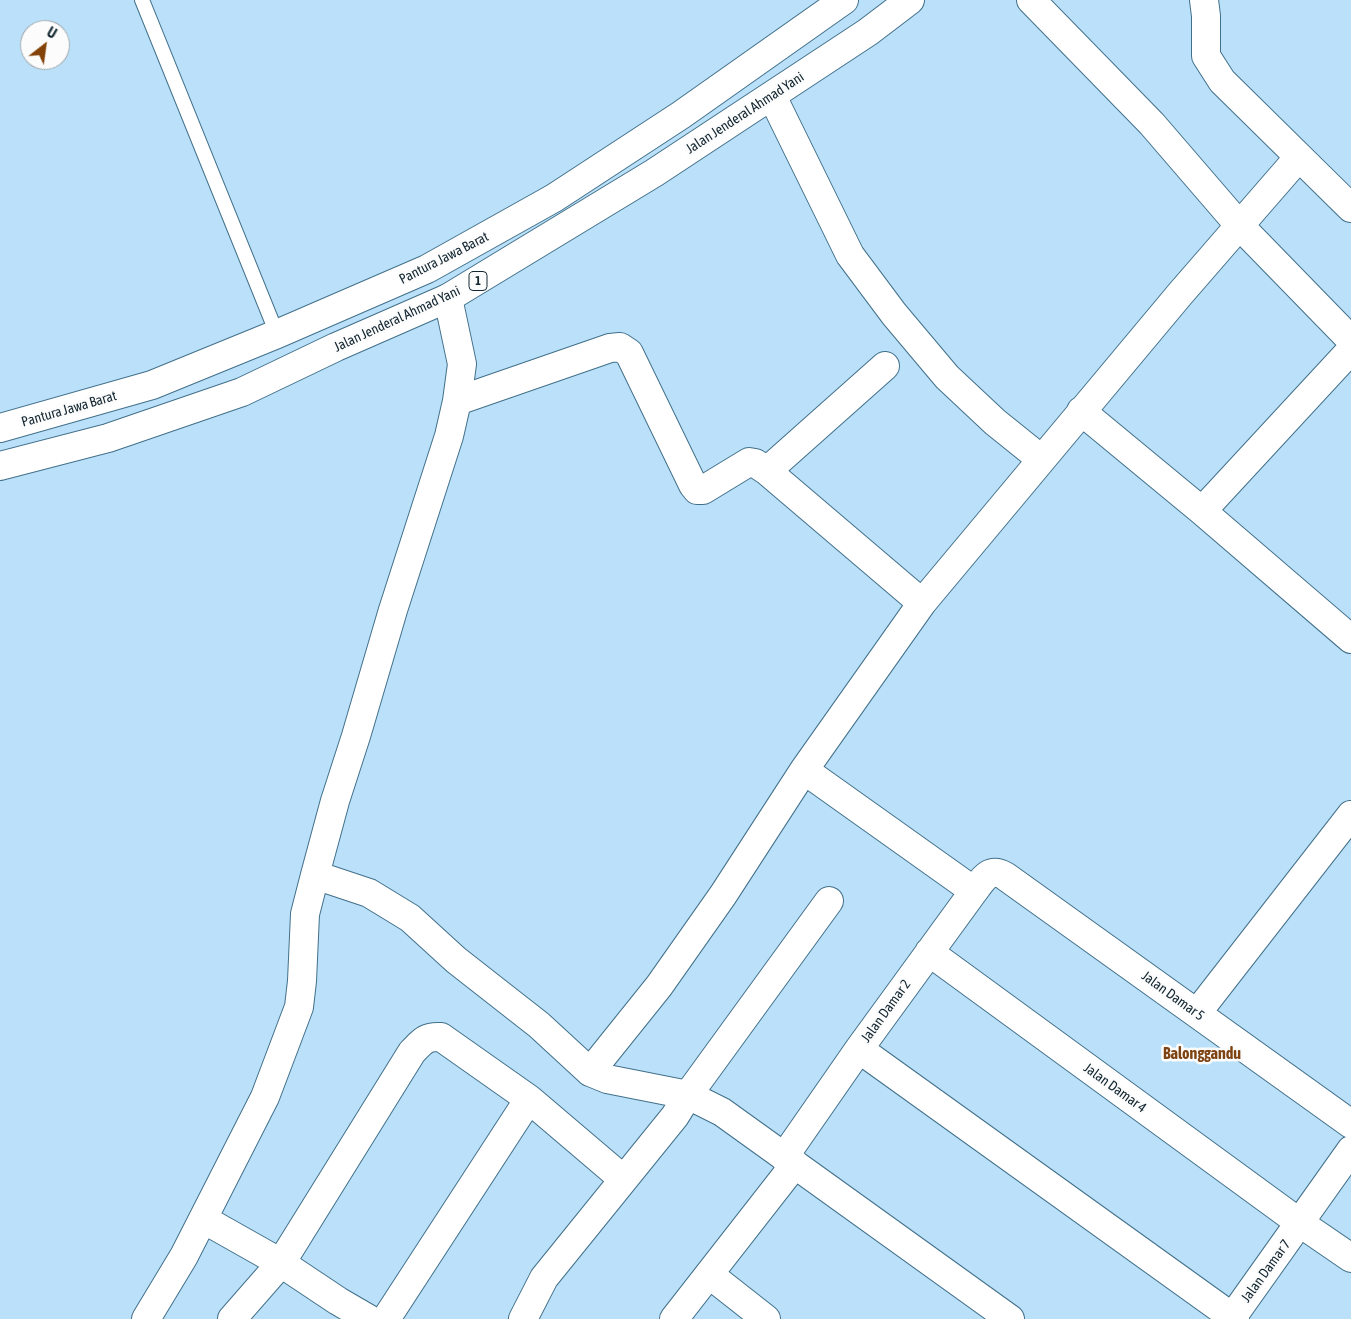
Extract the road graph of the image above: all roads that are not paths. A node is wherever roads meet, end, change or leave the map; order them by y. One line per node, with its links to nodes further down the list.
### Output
1 (142, 0): 12 (lane)
2 (844, 0): 10 (main road, Pantura Jawa Barat)
3 (910, 0): 6 (main road, Jalan Jenderal Ahmad Yani / 1)
4 (1031, 0): 9 (main road)
5 (1204, 0): 7 (main road)
6 (772, 96): 11 (main road, Jalan Jenderal Ahmad Yani / 1); 20 (main road)
7 (1299, 157): 8 (main road); 9 (main road)
8 (1351, 208)
9 (1239, 225): 13 (main road); 18 (main road)
10 (434, 265): 11 (main road); 12 (main road, Pantura Jawa Barat)
11 (448, 298): 16 (main road, Jalan Jenderal Ahmad Yani / 1); 17 (main road)
12 (277, 334): 16 (main road); 19 (main road, Pantura Jawa Barat)
13 (1351, 340)
14 (1351, 350): 23 (main road)
15 (885, 366): 22 (main road)
16 (292, 369): 21 (main road, Jalan Jenderal Ahmad Yani / 1)
17 (457, 401): 22 (main road); 29 (main road)
18 (1081, 411): 20 (main road); 23 (main road)
19 (0, 428)
20 (1041, 460): 24 (main road)
21 (0, 466)
22 (767, 470): 24 (main road)
23 (1202, 510): 25 (main road)
24 (922, 604): 26 (main road)
25 (1351, 639)
26 (804, 770): 30 (main road); 35 (main road)
27 (1351, 814): 33 (main road)
28 (994, 872): 30 (main road, Jalan Damar 2); 33 (main road, Jalan Damar 5)
29 (315, 875): 35 (main road); 42 (main road)
30 (974, 891): 32 (main road, Jalan Damar 2)
31 (829, 901): 36 (main road)
32 (930, 952): 34 (main road, Jalan Damar 2); 43 (main road, Jalan Damar 4)
33 (1197, 1013): 38 (main road, Jalan Damar 5)
34 (858, 1049): 40 (main road, Jalan Damar 2); 47 (main road)
35 (590, 1072): 36 (main road)
36 (688, 1095): 40 (main road); 41 (main road)
37 (530, 1099): 41 (main road); 45 (main road); 51 (main road)
38 (1351, 1124)
39 (1351, 1150): 43 (main road, Jalan Damar 7)
40 (789, 1160): 46 (main road, Jalan Damar 2); 55 (main road)
41 (623, 1179): 52 (main road)
42 (203, 1219): 45 (main road); 48 (main road)
43 (1300, 1223): 44 (main road); 47 (main road, Jalan Damar 7)
44 (1351, 1258)
45 (281, 1263): 49 (main road); 50 (main road)
46 (710, 1275): 53 (main road, Jalan Damar 2); 54 (main road)
47 (1232, 1318)
48 (146, 1319)
49 (232, 1319)
50 (369, 1319)
51 (386, 1319)
52 (523, 1319)
53 (674, 1319)
54 (766, 1319)
55 (1010, 1319)

